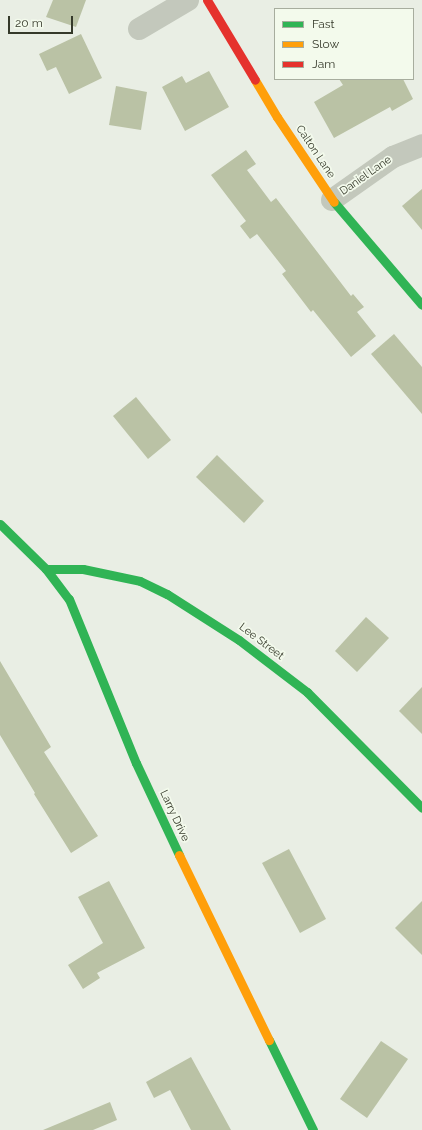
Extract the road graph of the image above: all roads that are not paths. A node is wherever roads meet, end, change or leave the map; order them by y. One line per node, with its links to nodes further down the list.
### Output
1 (188, 0): 3 (street)
2 (207, 0): 5 (street, Calton Lane)
3 (140, 29)
4 (422, 145): 5 (street, Daniel Lane)
5 (332, 200): 6 (street, Calton Lane)
6 (422, 305)
7 (0, 524): 8 (street, Larry Drive)
8 (46, 569): 9 (street, Lee Street); 10 (street, Larry Drive)
9 (422, 808)
10 (313, 1130)

